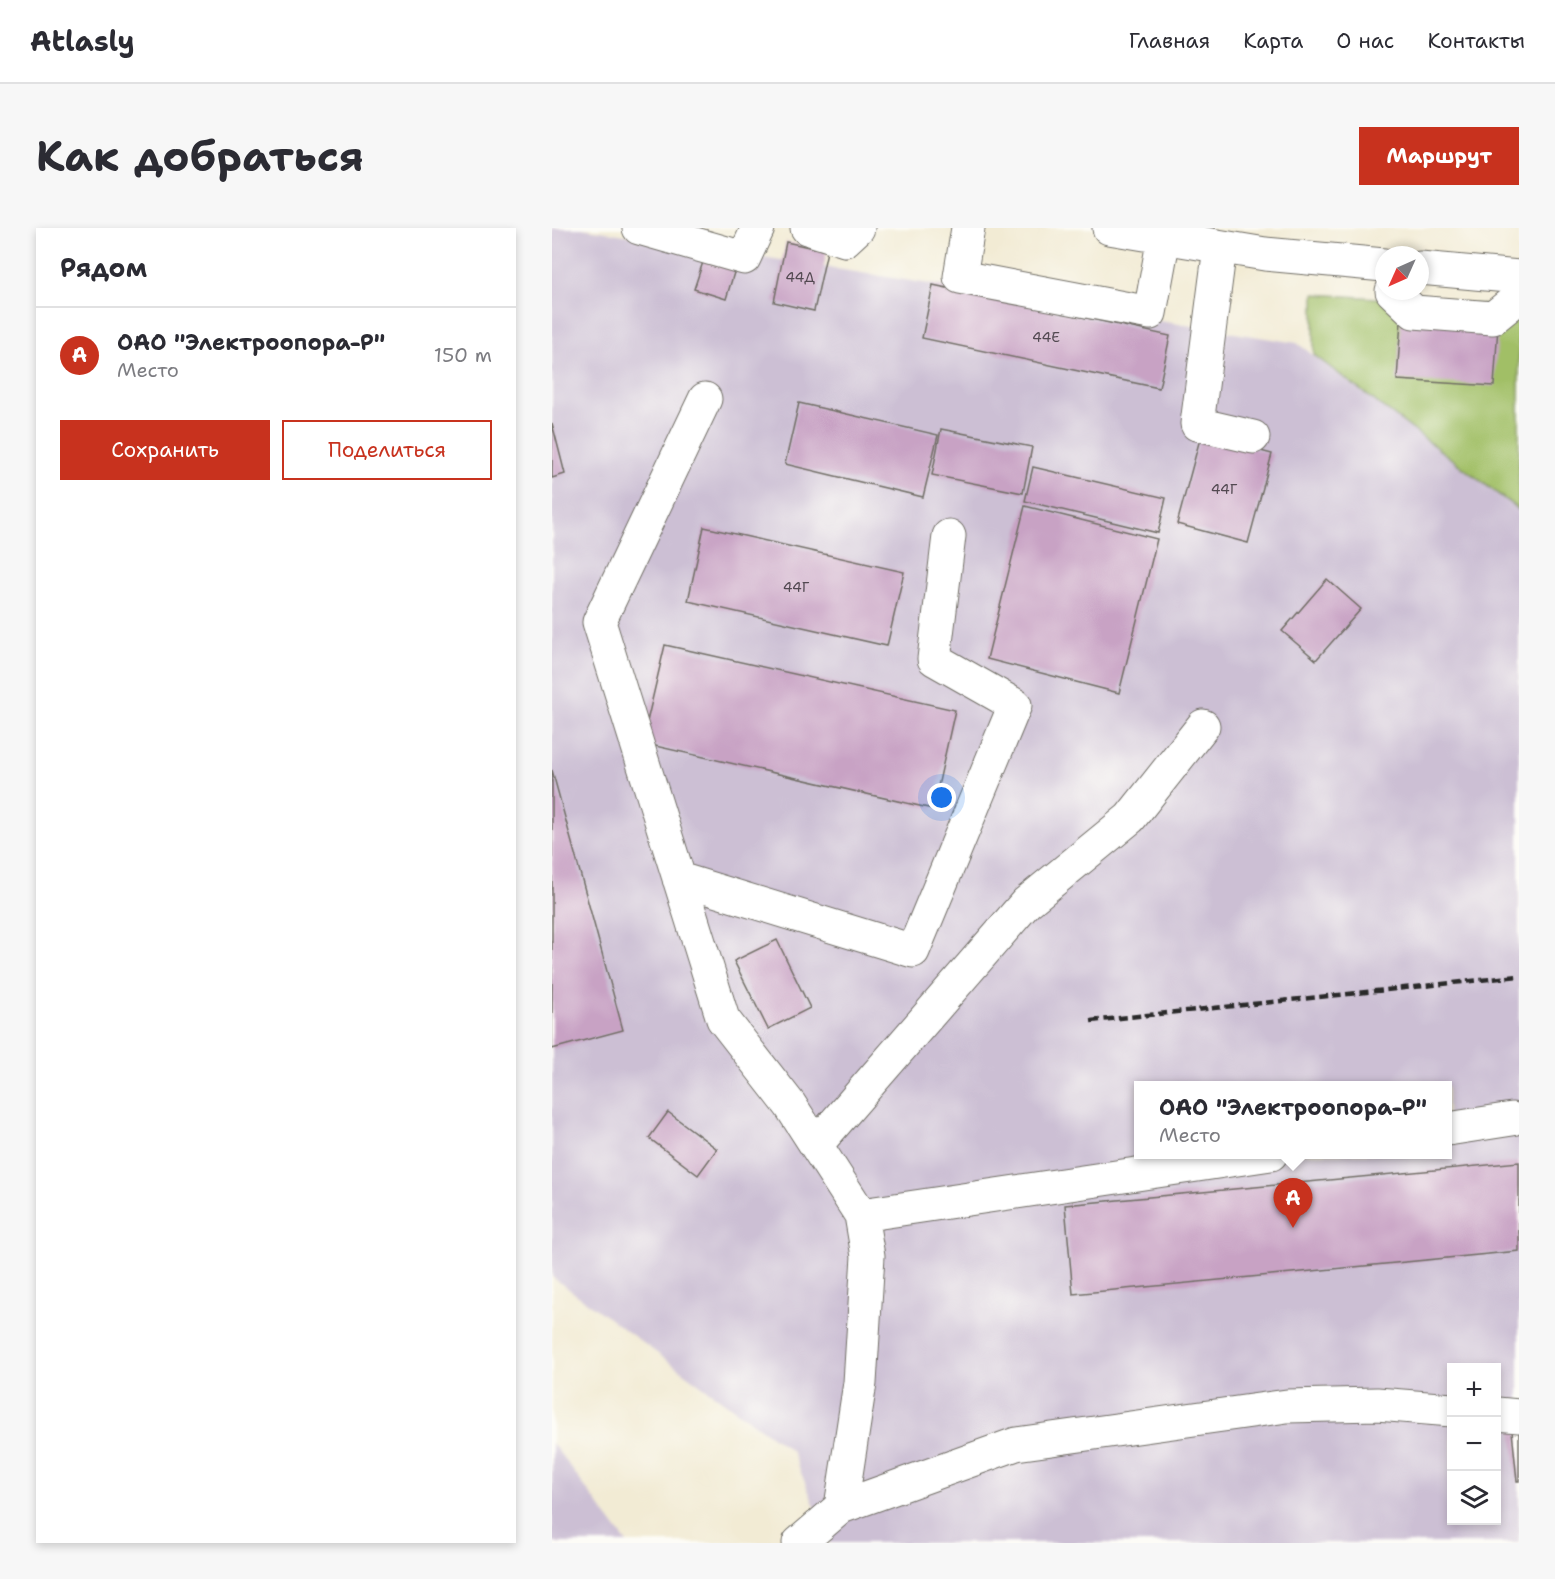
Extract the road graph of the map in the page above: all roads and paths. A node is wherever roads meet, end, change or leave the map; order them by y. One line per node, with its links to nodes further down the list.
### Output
1 (639, 228): 2 (street)
2 (758, 228)
3 (807, 228): 4 (street)
4 (858, 228)
5 (968, 228): 7 (street)
6 (1111, 228): 7 (street)
7 (1164, 237): 8 (street)
8 (1220, 247): 10 (street); 15 (street)
9 (1429, 269): 11 (street)
10 (1375, 270)
11 (1519, 277)
12 (1519, 297): 13 (street)
13 (1401, 300)
14 (705, 399): 18 (street)
15 (1253, 437)
16 (949, 536): 18 (street)
17 (1203, 726): 21 (street)
18 (679, 879): 21 (street)
19 (1512, 1119): 20 (street)
20 (1452, 1127)
21 (816, 1145): 23 (street)
22 (1244, 1159): 23 (street)
23 (861, 1215): 27 (street)
24 (1447, 1410): 27 (street)
25 (1501, 1414): 26 (street)
26 (1519, 1416)
27 (841, 1506): 28 (street)
28 (799, 1543)

